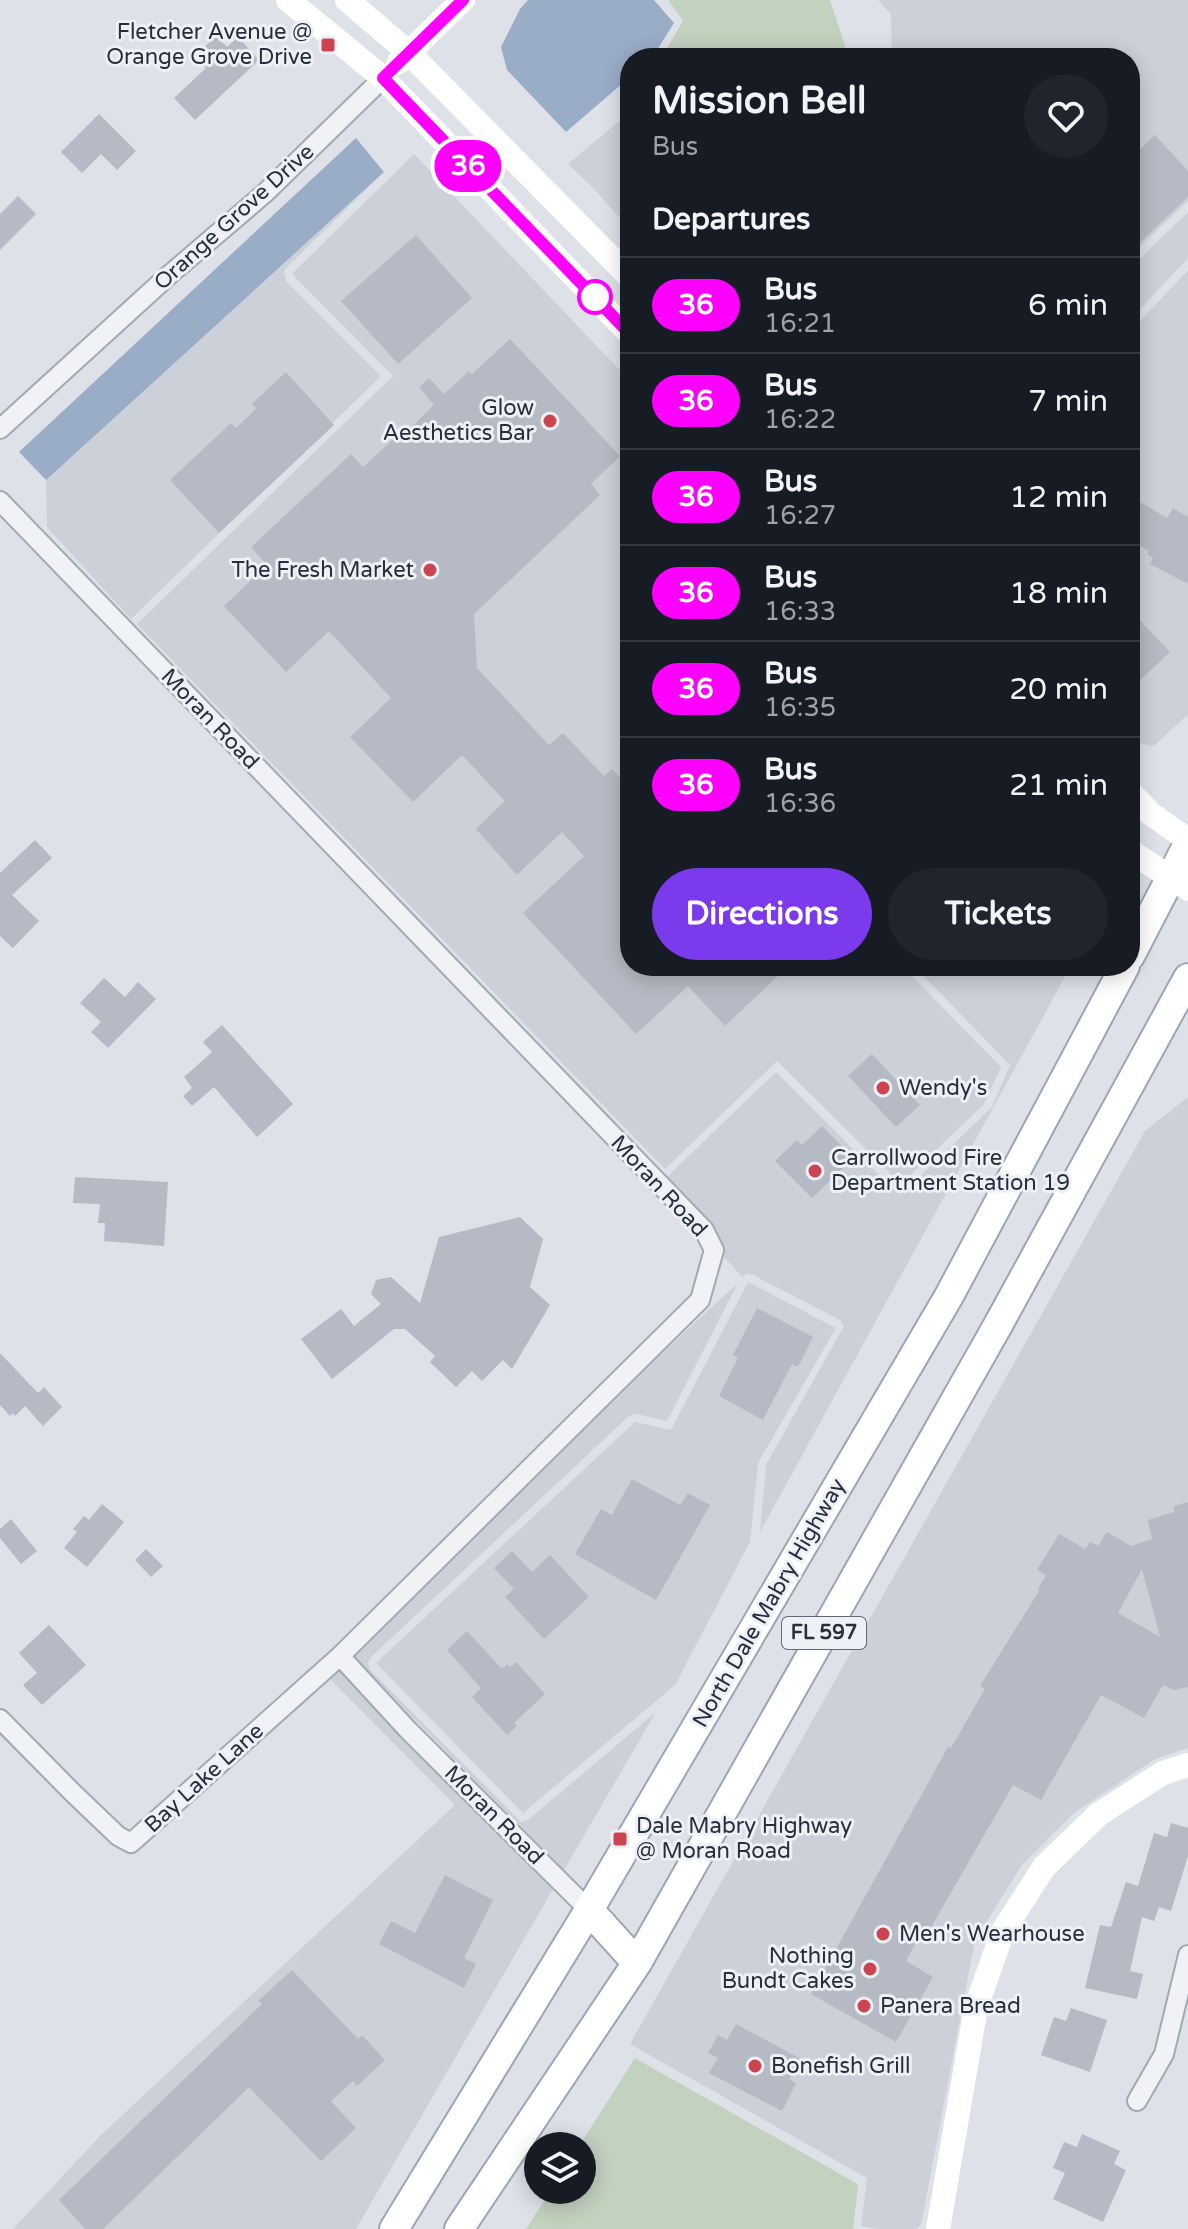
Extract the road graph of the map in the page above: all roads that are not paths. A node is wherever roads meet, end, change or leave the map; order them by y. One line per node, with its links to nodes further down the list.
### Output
1 (288, 0): 5 (main road)
2 (347, 0): 4 (main road)
3 (463, 0): 4 (main road, Orange Grove Drive)
4 (409, 53): 5 (main road, Orange Grove Drive); 6 (main road)
5 (383, 78): 7 (main road); 8 (street, Orange Grove Drive)
6 (620, 267)
7 (620, 324)
8 (0, 429)
9 (0, 501): 17 (street, Moran Road)
10 (1140, 802): 11 (main road)
11 (1188, 842): 13 (main road)
12 (1140, 858): 13 (main road)
13 (1179, 884): 14 (main road)
14 (1140, 941)
15 (1120, 976): 20 (main road, North Dale Mabry Highway / FL 597)
16 (1188, 978): 21 (main road, FL 597)
17 (340, 1656): 18 (street, Bay Lake Lane); 20 (street, Moran Road)
18 (0, 1719)
19 (1188, 1765): 26 (main road)
20 (589, 1910): 21 (main road); 24 (main road, North Dale Mabry Highway / FL 597)
21 (644, 1952): 25 (main road, FL 597)
22 (1188, 1955): 23 (street)
23 (1137, 2101)
24 (394, 2229)
25 (459, 2229)
26 (938, 2229)

